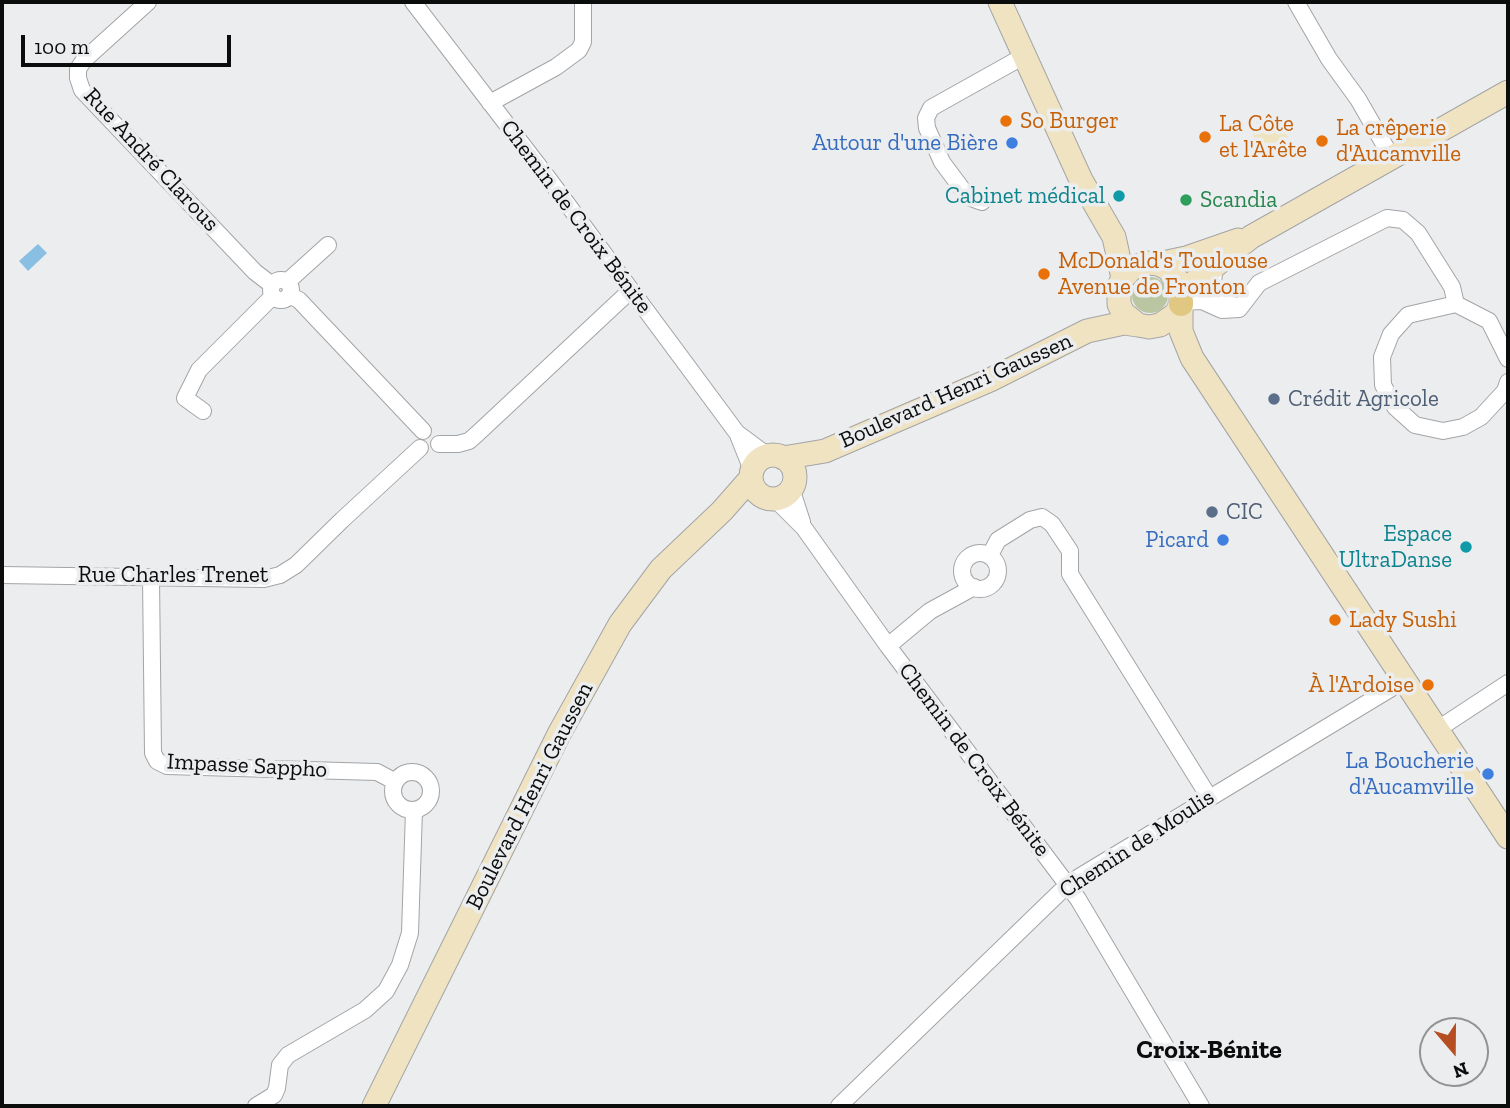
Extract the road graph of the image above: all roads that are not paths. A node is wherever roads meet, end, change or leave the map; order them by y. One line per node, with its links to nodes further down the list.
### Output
1 (148, 2): 17 (street, Rue André Clarous)
2 (412, 2): 8 (street, Chemin de Croix Bénite)
3 (583, 2): 8 (street)
4 (1000, 2): 6 (street)
5 (1296, 2): 9 (street)
6 (1024, 56): 10 (street); 11 (street)
7 (1508, 92): 9 (street)
8 (490, 103): 18 (street, Chemin de Croix Bénite)
9 (1392, 158): 12 (street)
10 (982, 202)
11 (1114, 237): 14 (street); 16 (street)
12 (1251, 237): 14 (street); 15 (street)
13 (328, 244): 17 (street)
14 (1153, 263): 16 (street); 19 (street)
15 (1215, 266): 19 (street); 21 (street)
16 (1120, 286): 22 (street); 23 (street, Boulevard Henri Gaussen)
17 (280, 290): 27 (street); 28 (street, Rue André Clarous)
18 (631, 290): 29 (street); 32 (street, Chemin de Croix Bénite)
19 (1181, 299): 21 (street); 22 (street); 24 (street)
20 (1456, 304): 21 (street); 25 (street); 26 (street)
21 (1239, 309)
22 (1144, 326): 23 (street, Boulevard Henri Gaussen); 24 (street)
23 (1087, 331): 31 (street, Boulevard Henri Gaussen)
24 (1192, 358): 40 (street)
25 (1508, 359)
26 (1508, 382)
27 (202, 411)
28 (423, 431): 29 (street); 30 (street)
29 (439, 443): 30 (street)
30 (421, 448): 37 (street, Rue Charles Trenet)
31 (825, 450): 32 (street, Boulevard Henri Gaussen); 33 (street, Boulevard Henri Gaussen)
32 (763, 465): 33 (street); 33 (street); 34 (street, Boulevard Henri Gaussen)
33 (783, 491): 34 (street, Boulevard Henri Gaussen); 39 (street, Chemin de Croix Bénite)
34 (722, 512): 49 (street, Boulevard Henri Gaussen)
35 (990, 555): 38 (street); 38 (street); 44 (street)
36 (2, 575): 37 (street, Rue Charles Trenet)
37 (151, 577): 43 (street, Impasse Sappho)
38 (974, 587): 39 (street)
39 (888, 646): 47 (street, Chemin de Croix Bénite)
40 (1405, 680): 42 (street); 44 (street, Chemin de Moulis)
41 (1508, 683): 42 (street)
42 (1438, 729): 46 (street)
43 (394, 781): 45 (street); 45 (street)
44 (1209, 797): 47 (street, Chemin de Moulis)
45 (414, 810): 48 (street)
46 (1508, 837)
47 (1069, 885): 50 (street, Chemin de Moulis); 51 (street, Chemin de Croix Bénite)
48 (256, 1106)
49 (374, 1106)
50 (839, 1106)
51 (1201, 1106)

